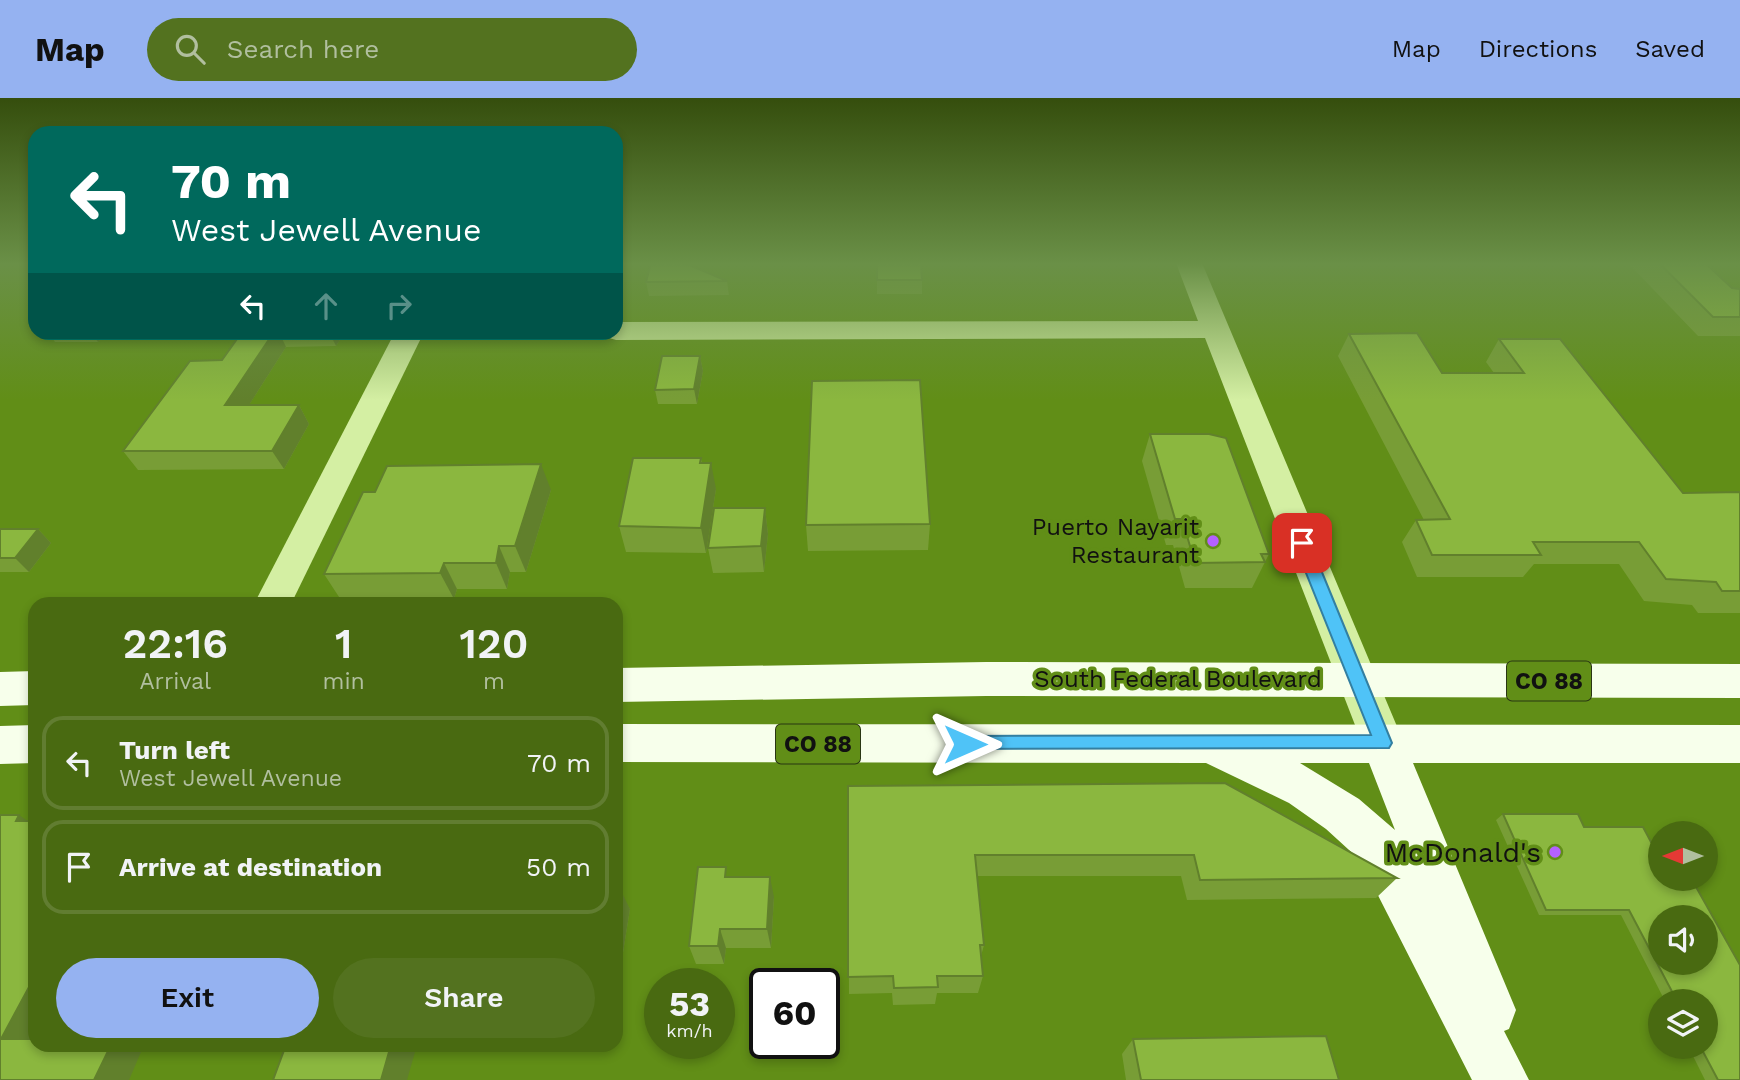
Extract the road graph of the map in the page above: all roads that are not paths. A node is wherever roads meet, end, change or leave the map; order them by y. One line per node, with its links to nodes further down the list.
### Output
1 (1207, 309): 2 (street)
2 (1215, 329): 3 (street); 6 (street)
3 (623, 331)
4 (406, 340): 5 (street)
5 (276, 597)
6 (1358, 680): 7 (main road, South Federal Boulevard / CO 88); 8 (main road, South Federal Boulevard / CO 88); 13 (street)
7 (1740, 681)
8 (623, 685)
9 (28, 688): 10 (main road)
10 (0, 689)
11 (623, 743): 12 (main road, CO 88)
12 (1207, 743): 13 (main road, CO 88); 17 (main road)
13 (1383, 743): 15 (main road, CO 88); 18 (main road)
14 (28, 744): 16 (main road)
15 (1740, 744)
16 (0, 745)
17 (1501, 1080)
18 (1518, 1080)

